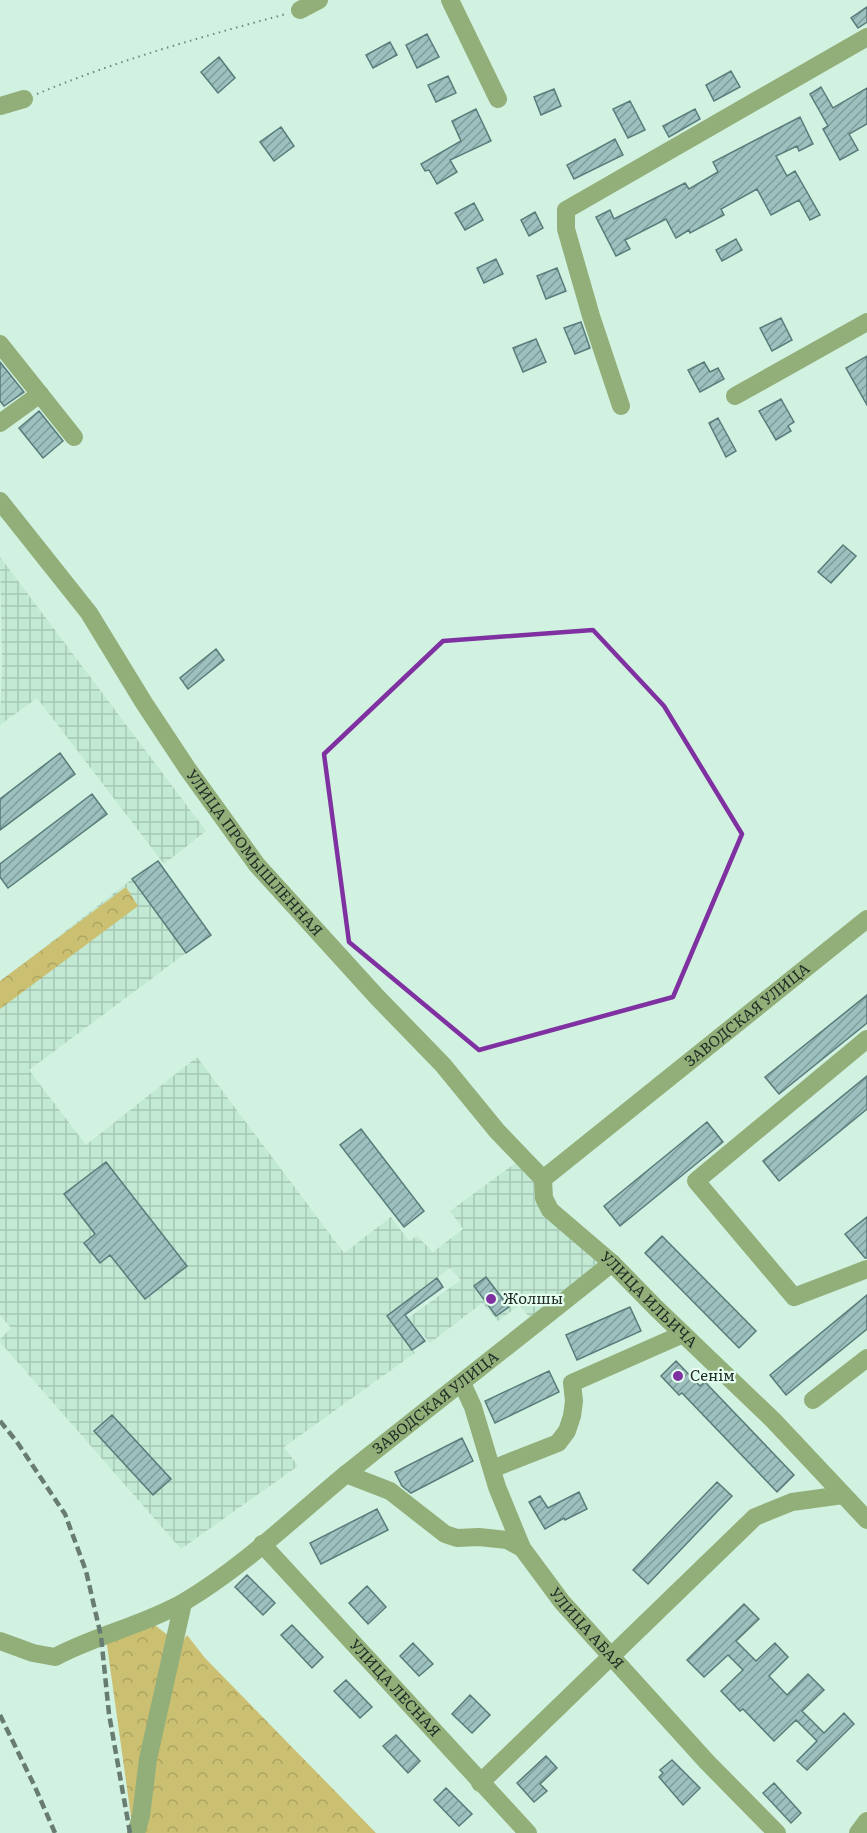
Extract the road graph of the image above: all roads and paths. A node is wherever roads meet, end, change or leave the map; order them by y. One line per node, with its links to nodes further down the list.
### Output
1 (319, 0): 3 (street)
2 (450, 0): 6 (street)
3 (300, 10): 5 (path)
4 (867, 38): 12 (street)
5 (24, 99): 7 (street)
6 (498, 99)
7 (0, 106)
8 (867, 322): 11 (street)
9 (0, 344): 10 (street)
10 (40, 394): 13 (street); 14 (street)
11 (735, 396)
12 (621, 406)
13 (0, 423)
14 (74, 437)
15 (0, 501): 18 (street, УЛИЦА ПРОМЫШЛЕННАЯ)
16 (867, 919): 18 (street, ЗАВОДСКАЯ УЛИЦА)
17 (867, 1039): 20 (street)
18 (543, 1179): 19 (street, УЛИЦА ИЛЬИЧА)
19 (612, 1263): 21 (street, УЛИЦА ИЛЬИЧА); 23 (street, ЗАВОДСКАЯ УЛИЦА)
20 (867, 1269)
21 (683, 1334): 25 (street); 27 (street, УЛИЦА ИЛЬИЧА)
22 (867, 1358): 24 (street)
23 (462, 1383): 25 (street, УЛИЦА АБАЯ); 26 (street, ЗАВОДСКАЯ УЛИЦА)
24 (813, 1400)
25 (492, 1469): 30 (street, УЛИЦА АБАЯ)
26 (346, 1474): 29 (street, ЗАВОДСКАЯ УЛИЦА); 30 (street)
27 (843, 1495): 28 (street, УЛИЦА ИЛЬИЧА); 33 (street)
28 (867, 1520)
29 (262, 1544): 31 (street, ЗАВОДСКАЯ УЛИЦА); 34 (street, УЛИЦА ЛЕСНАЯ)
30 (522, 1548): 33 (street, УЛИЦА АБАЯ)
31 (183, 1602): 32 (street, ЗАВОДСКАЯ УЛИЦА); 36 (street)
32 (0, 1641)
33 (611, 1655): 34 (street); 38 (street, УЛИЦА АБАЯ)
34 (480, 1783): 37 (street, УЛИЦА ЛЕСНАЯ)
35 (867, 1821): 39 (street)
36 (136, 1833)
37 (528, 1833)
38 (777, 1833)
39 (858, 1833)

